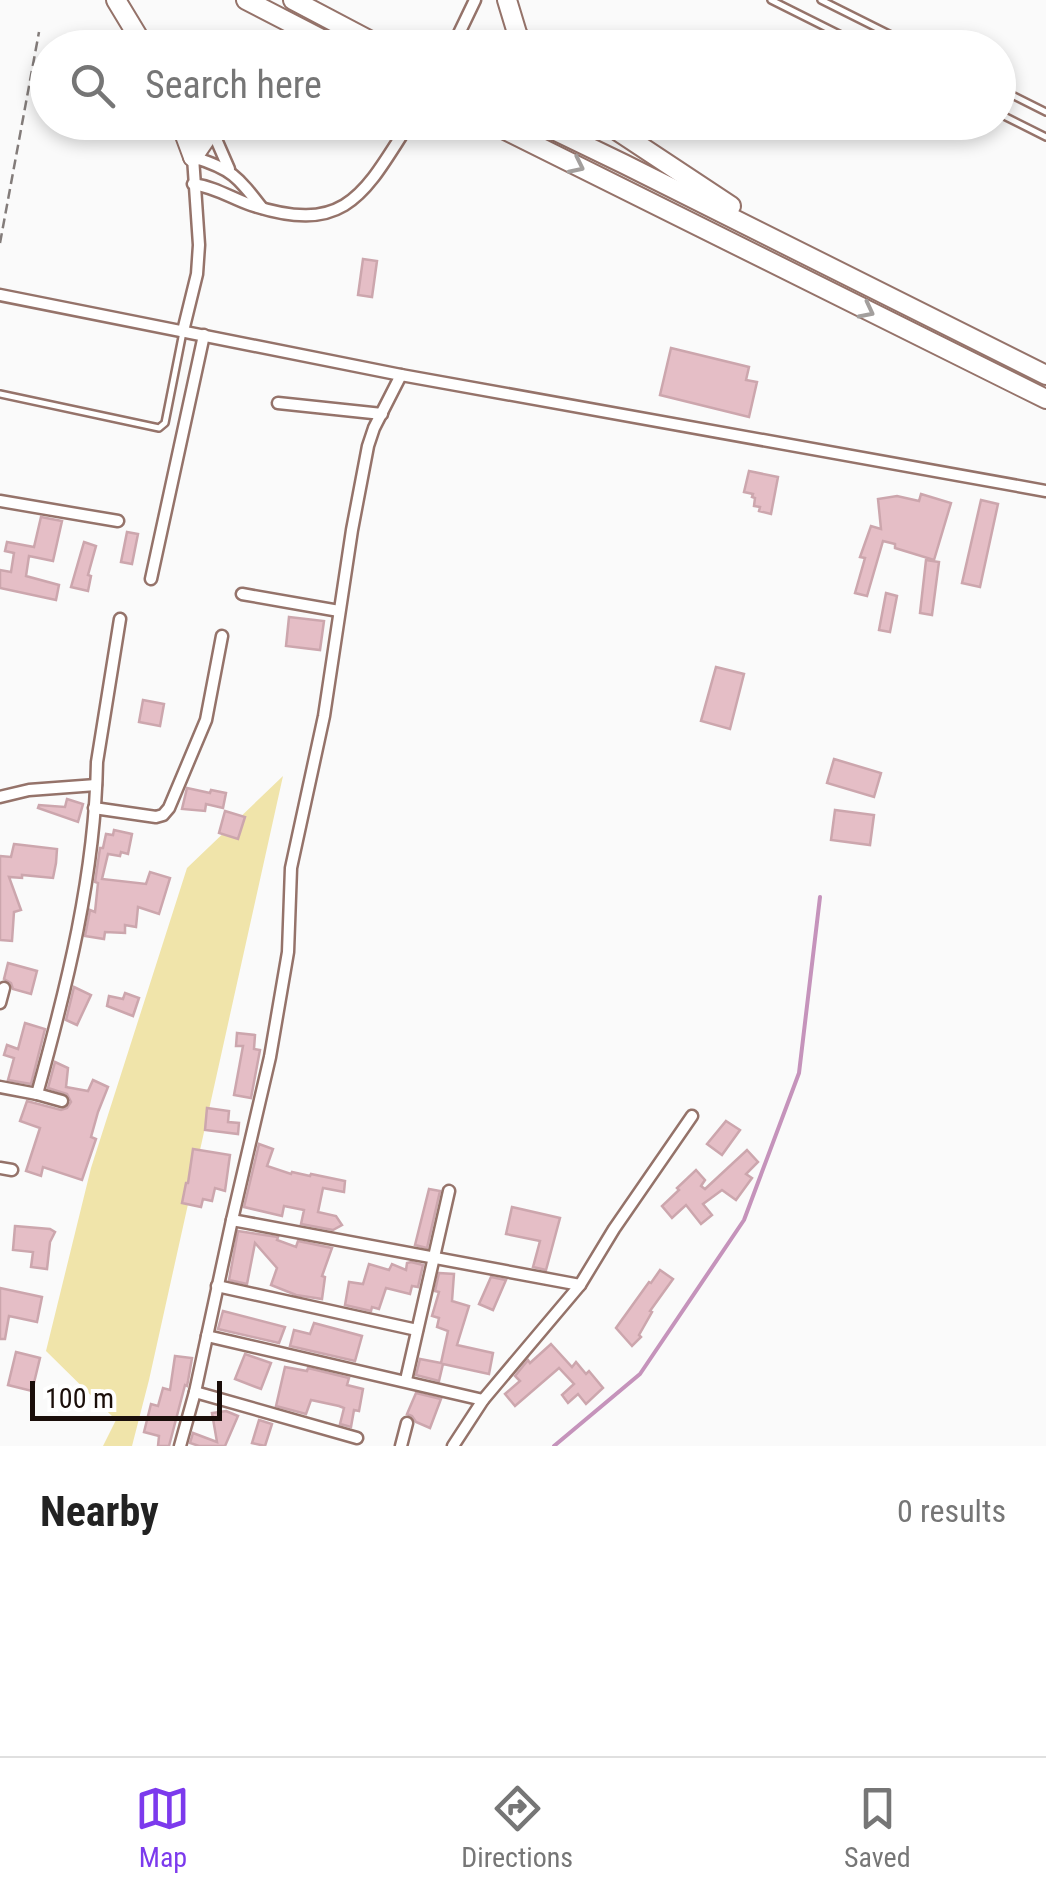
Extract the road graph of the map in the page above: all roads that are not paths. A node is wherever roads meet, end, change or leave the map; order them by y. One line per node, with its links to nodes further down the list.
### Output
1 (116, 0): 8 (highway)
2 (246, 0): 9 (highway)
3 (293, 0): 10 (highway)
4 (476, 0): 11 (street)
5 (507, 0): 12 (highway)
6 (771, 0): 13 (lane)
7 (822, 0): 14 (lane)
8 (134, 30)
9 (304, 30)
10 (350, 30)
11 (461, 30)
12 (516, 30)
13 (831, 30)
14 (881, 30)
15 (1016, 97): 16 (lane)
16 (1046, 112)
17 (1016, 122): 18 (lane)
18 (1046, 136)
19 (187, 140): 26 (highway)
20 (206, 140): 26 (highway)
21 (219, 140): 27 (street)
22 (398, 140): 29 (street)
23 (525, 140): 37 (highway, one-way to 37)
24 (573, 140): 30 (highway)
25 (631, 140): 30 (highway)
26 (194, 157): 27 (street); 28 (street)
27 (229, 170): 29 (street)
28 (194, 184): 29 (street); 32 (street)
29 (263, 209)
30 (802, 253): 35 (highway)
31 (0, 295): 32 (street)
32 (183, 331): 33 (street); 36 (lane)
33 (204, 336): 34 (street); 43 (street)
34 (401, 374): 39 (street); 40 (street)
35 (1046, 376)
36 (0, 394)
37 (1046, 399)
38 (278, 403): 39 (street)
39 (382, 414): 45 (street)
40 (1046, 491)
41 (0, 501): 42 (street)
42 (118, 521)
43 (151, 579)
44 (242, 594): 45 (street)
45 (339, 611): 58 (street)
46 (120, 619): 48 (street)
47 (222, 636): 50 (street)
48 (96, 785): 49 (street); 50 (street)
49 (0, 798)
50 (94, 808): 54 (street)
51 (4, 988): 52 (street)
52 (0, 1003)
53 (0, 1087): 54 (street)
54 (37, 1094): 55 (street)
55 (62, 1101)
56 (692, 1116): 60 (street)
57 (449, 1191): 59 (street)
58 (232, 1220): 59 (street); 61 (street)
59 (434, 1258): 60 (street); 62 (street)
60 (580, 1285): 66 (street)
61 (217, 1286): 62 (street); 63 (street)
62 (417, 1330): 64 (street)
63 (207, 1336): 64 (street); 65 (street)
64 (406, 1380): 66 (street)
65 (194, 1392): 68 (street); 69 (street)
66 (483, 1400): 71 (street)
67 (407, 1423): 70 (street)
68 (357, 1438)
69 (180, 1446)
70 (401, 1446)
71 (453, 1446)

